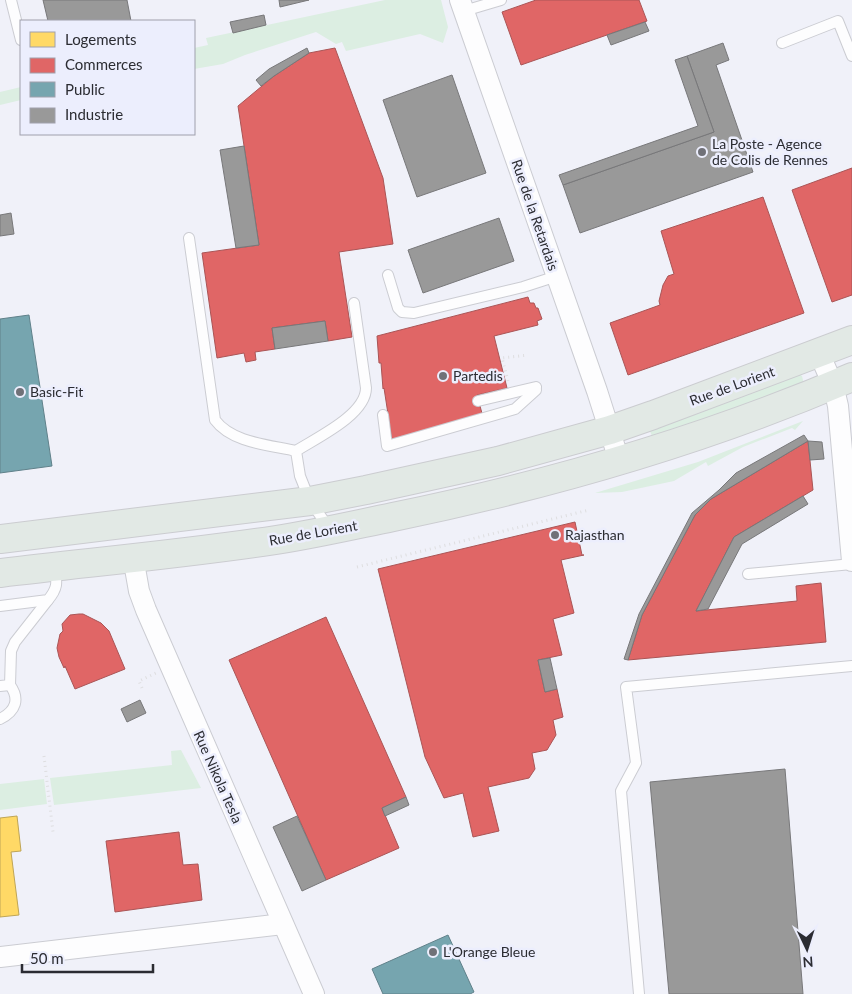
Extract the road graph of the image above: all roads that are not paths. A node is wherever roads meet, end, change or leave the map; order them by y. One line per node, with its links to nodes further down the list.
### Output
1 (11, 0): 4 (lane)
2 (501, 0): 3 (lane)
3 (462, 6): 10 (street, Rue de la Retardais)
4 (20, 36)
5 (849, 39): 6 (lane); 7 (lane)
6 (782, 43)
7 (852, 56)
8 (189, 238): 18 (lane)
9 (388, 275): 10 (lane)
10 (557, 276): 17 (street, Rue de la Retardais)
11 (354, 303): 18 (lane)
12 (852, 340): 13 (main road, Rue de Lorient)
13 (819, 353): 14 (street); 17 (main road, Rue de Lorient)
14 (842, 381): 19 (main road, Rue de Lorient); 23 (street)
15 (478, 401): 16 (lane)
16 (383, 415)
17 (610, 430): 19 (street); 20 (main road, Rue de Lorient)
18 (296, 451): 20 (lane)
19 (619, 460): 21 (main road, Rue de Lorient)
20 (310, 501): 21 (lane); 22 (main road, Rue de Lorient)
21 (330, 530): 24 (main road, Rue de Lorient)
22 (0, 539)
23 (852, 554): 27 (lane)
24 (133, 558): 25 (main road, Rue de Lorient); 33 (street, Rue Nikola Tesla)
25 (54, 566): 26 (main road, Rue de Lorient); 28 (lane)
26 (0, 573)
27 (748, 574)
28 (48, 600): 29 (lane); 31 (lane)
29 (0, 606)
30 (852, 666): 36 (lane)
31 (5, 685): 32 (lane)
32 (0, 719)
33 (283, 924): 34 (street); 35 (street, Rue Nikola Tesla)
34 (0, 957)
35 (314, 994)
36 (639, 994)

